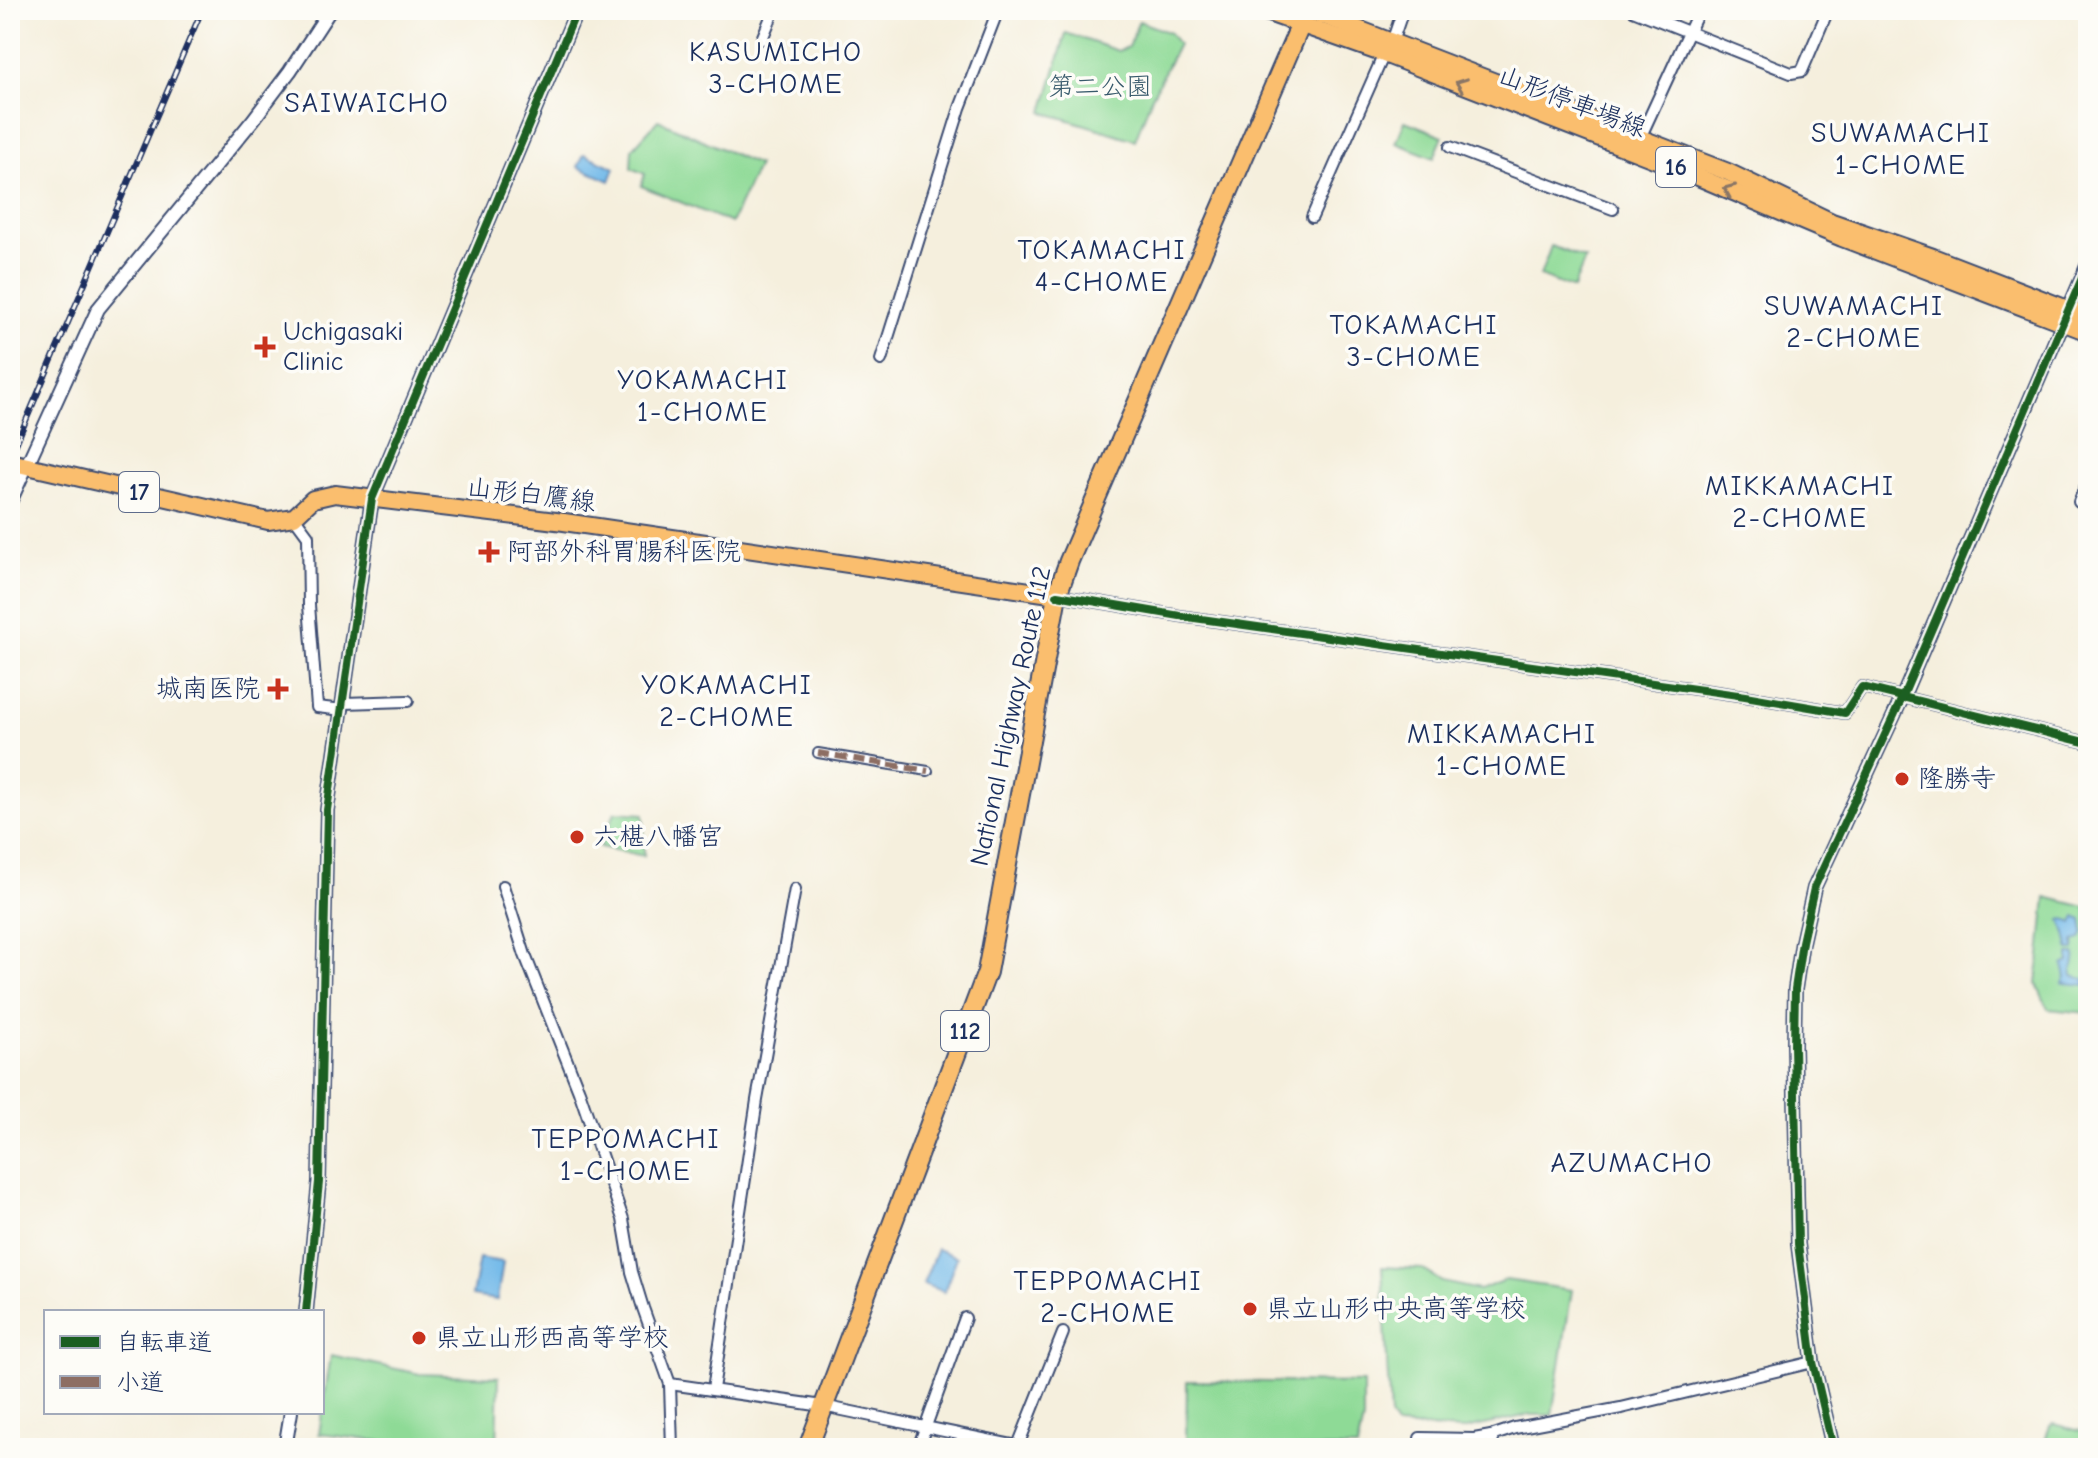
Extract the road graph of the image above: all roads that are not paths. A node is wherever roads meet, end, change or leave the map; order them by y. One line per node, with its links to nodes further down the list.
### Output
1 (330, 10): 23 (street)
2 (577, 10): 25 (street)
3 (774, 10): 12 (street)
4 (998, 10): 22 (street)
5 (1260, 10): 10 (main road, 山形停車場線 / 16)
6 (1403, 10): 13 (street)
7 (1633, 10): 11 (street)
8 (1699, 10): 11 (street)
9 (1828, 10): 11 (street)
10 (1305, 15): 13 (main road, 山形停車場線 / 16); 29 (highway, National Highway Route 112 / 112)
11 (1689, 33): 14 (street)
12 (762, 39)
13 (1388, 48): 14 (main road, 山形停車場線 / 16); 17 (street); 19 (main road, 山形停車場線 / 16, one-way to 13)
14 (1640, 138): 19 (main road, 山形停車場線 / 16)
15 (1450, 147): 16 (street)
16 (1613, 209)
17 (1312, 217)
18 (2088, 264): 19 (street)
19 (2066, 316): 20 (main road, 山形停車場線 / 16); 21 (main road, 山形停車場線 / 16); 30 (street)
20 (2088, 317)
21 (2088, 332)
22 (881, 360)
23 (18, 464): 26 (street); 28 (main road, 17)
24 (2088, 481): 27 (street)
25 (372, 499): 28 (main road, 山形白鷹線); 29 (main road, 山形白鷹線); 32 (street)
26 (10, 502)
27 (2079, 502)
28 (294, 517): 32 (street)
29 (1057, 595): 30 (street); 44 (highway, National Highway Route 112 / 112)
30 (1903, 696): 33 (street); 41 (street)
31 (408, 701): 32 (street)
32 (344, 707): 38 (street)
33 (2088, 743)
34 (818, 753): 35 (street)
35 (928, 771)
36 (503, 886): 42 (street)
37 (795, 889): 43 (street)
38 (306, 1310)
39 (965, 1318): 46 (street)
40 (1063, 1333): 49 (street)
41 (1813, 1362): 47 (street); 55 (street)
42 (670, 1384): 43 (street); 51 (street)
43 (713, 1389): 44 (street)
44 (823, 1406): 46 (street); 52 (highway, National Highway Route 112 / 112)
45 (291, 1414): 50 (street)
46 (926, 1426): 49 (street); 53 (street)
47 (1491, 1436): 48 (street); 54 (street)
48 (1420, 1438)
49 (1021, 1447)
50 (285, 1448)
51 (672, 1448)
52 (808, 1448)
53 (918, 1448)
54 (1494, 1448)
55 (1833, 1448)

